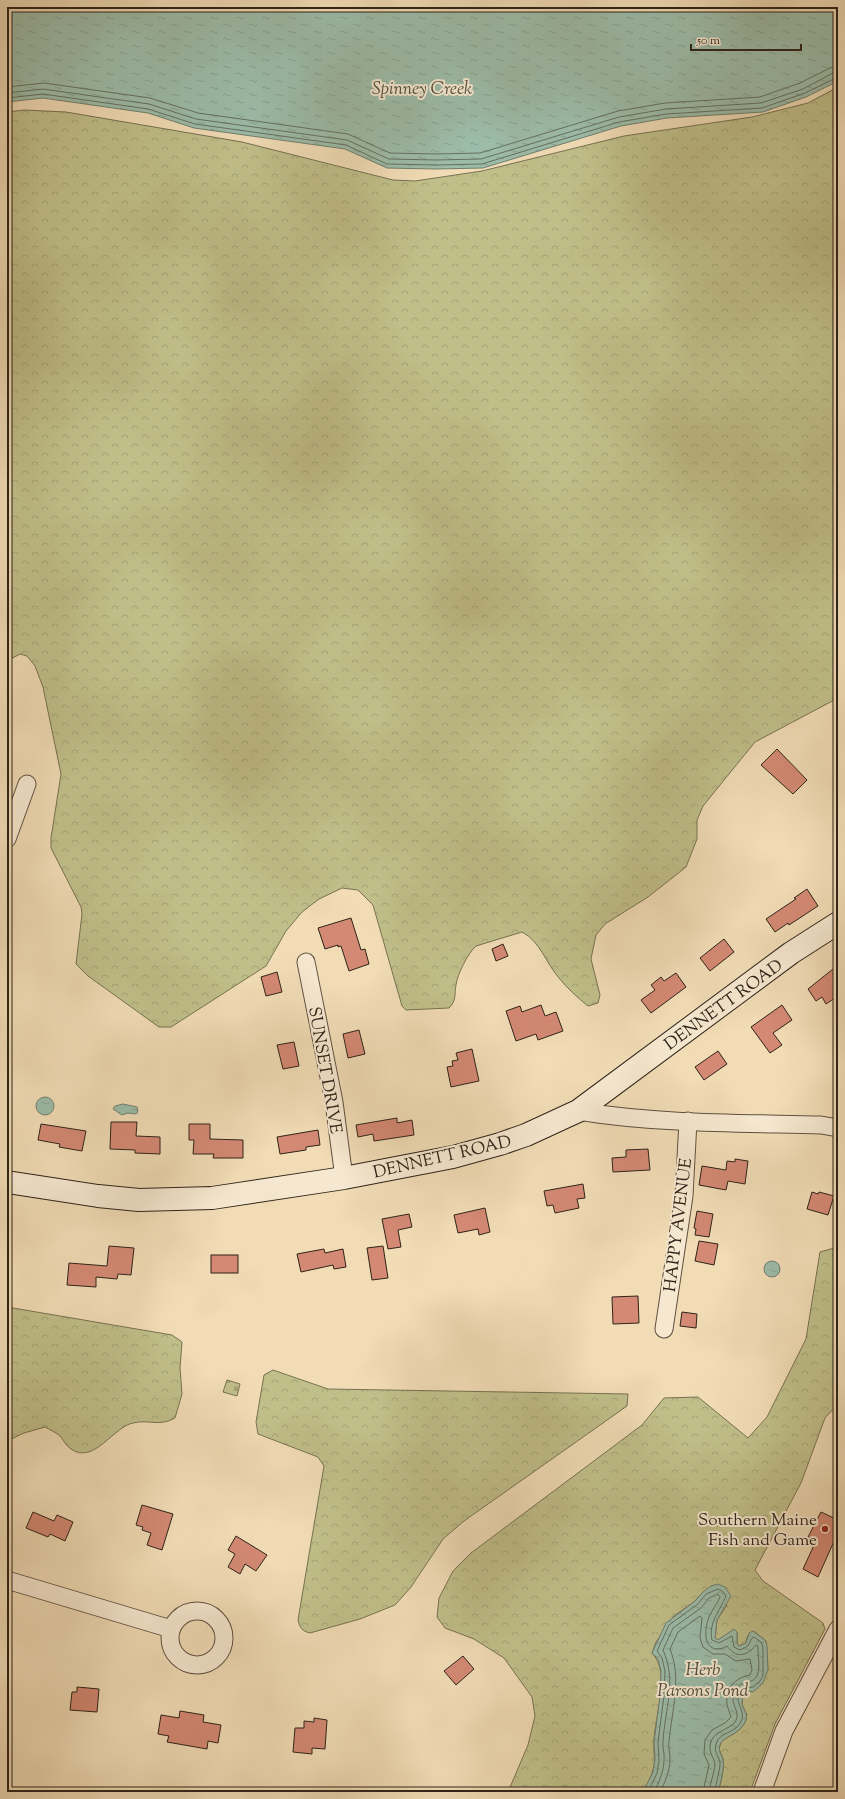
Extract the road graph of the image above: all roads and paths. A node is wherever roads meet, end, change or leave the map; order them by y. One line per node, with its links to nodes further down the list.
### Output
1 (27, 784): 2 (street)
2 (7, 839)
3 (838, 923): 5 (street, DENNETT ROAD)
4 (306, 962): 8 (street, SUNSET DRIVE)
5 (578, 1111): 6 (street); 8 (street, DENNETT ROAD)
6 (688, 1121): 7 (street); 10 (street, HAPPY AVENUE)
7 (838, 1128)
8 (344, 1178): 9 (street, DENNETT ROAD)
9 (7, 1182)
10 (664, 1329)
11 (7, 1580): 12 (street)
12 (171, 1629)
13 (838, 1629): 14 (street)
14 (762, 1792)

